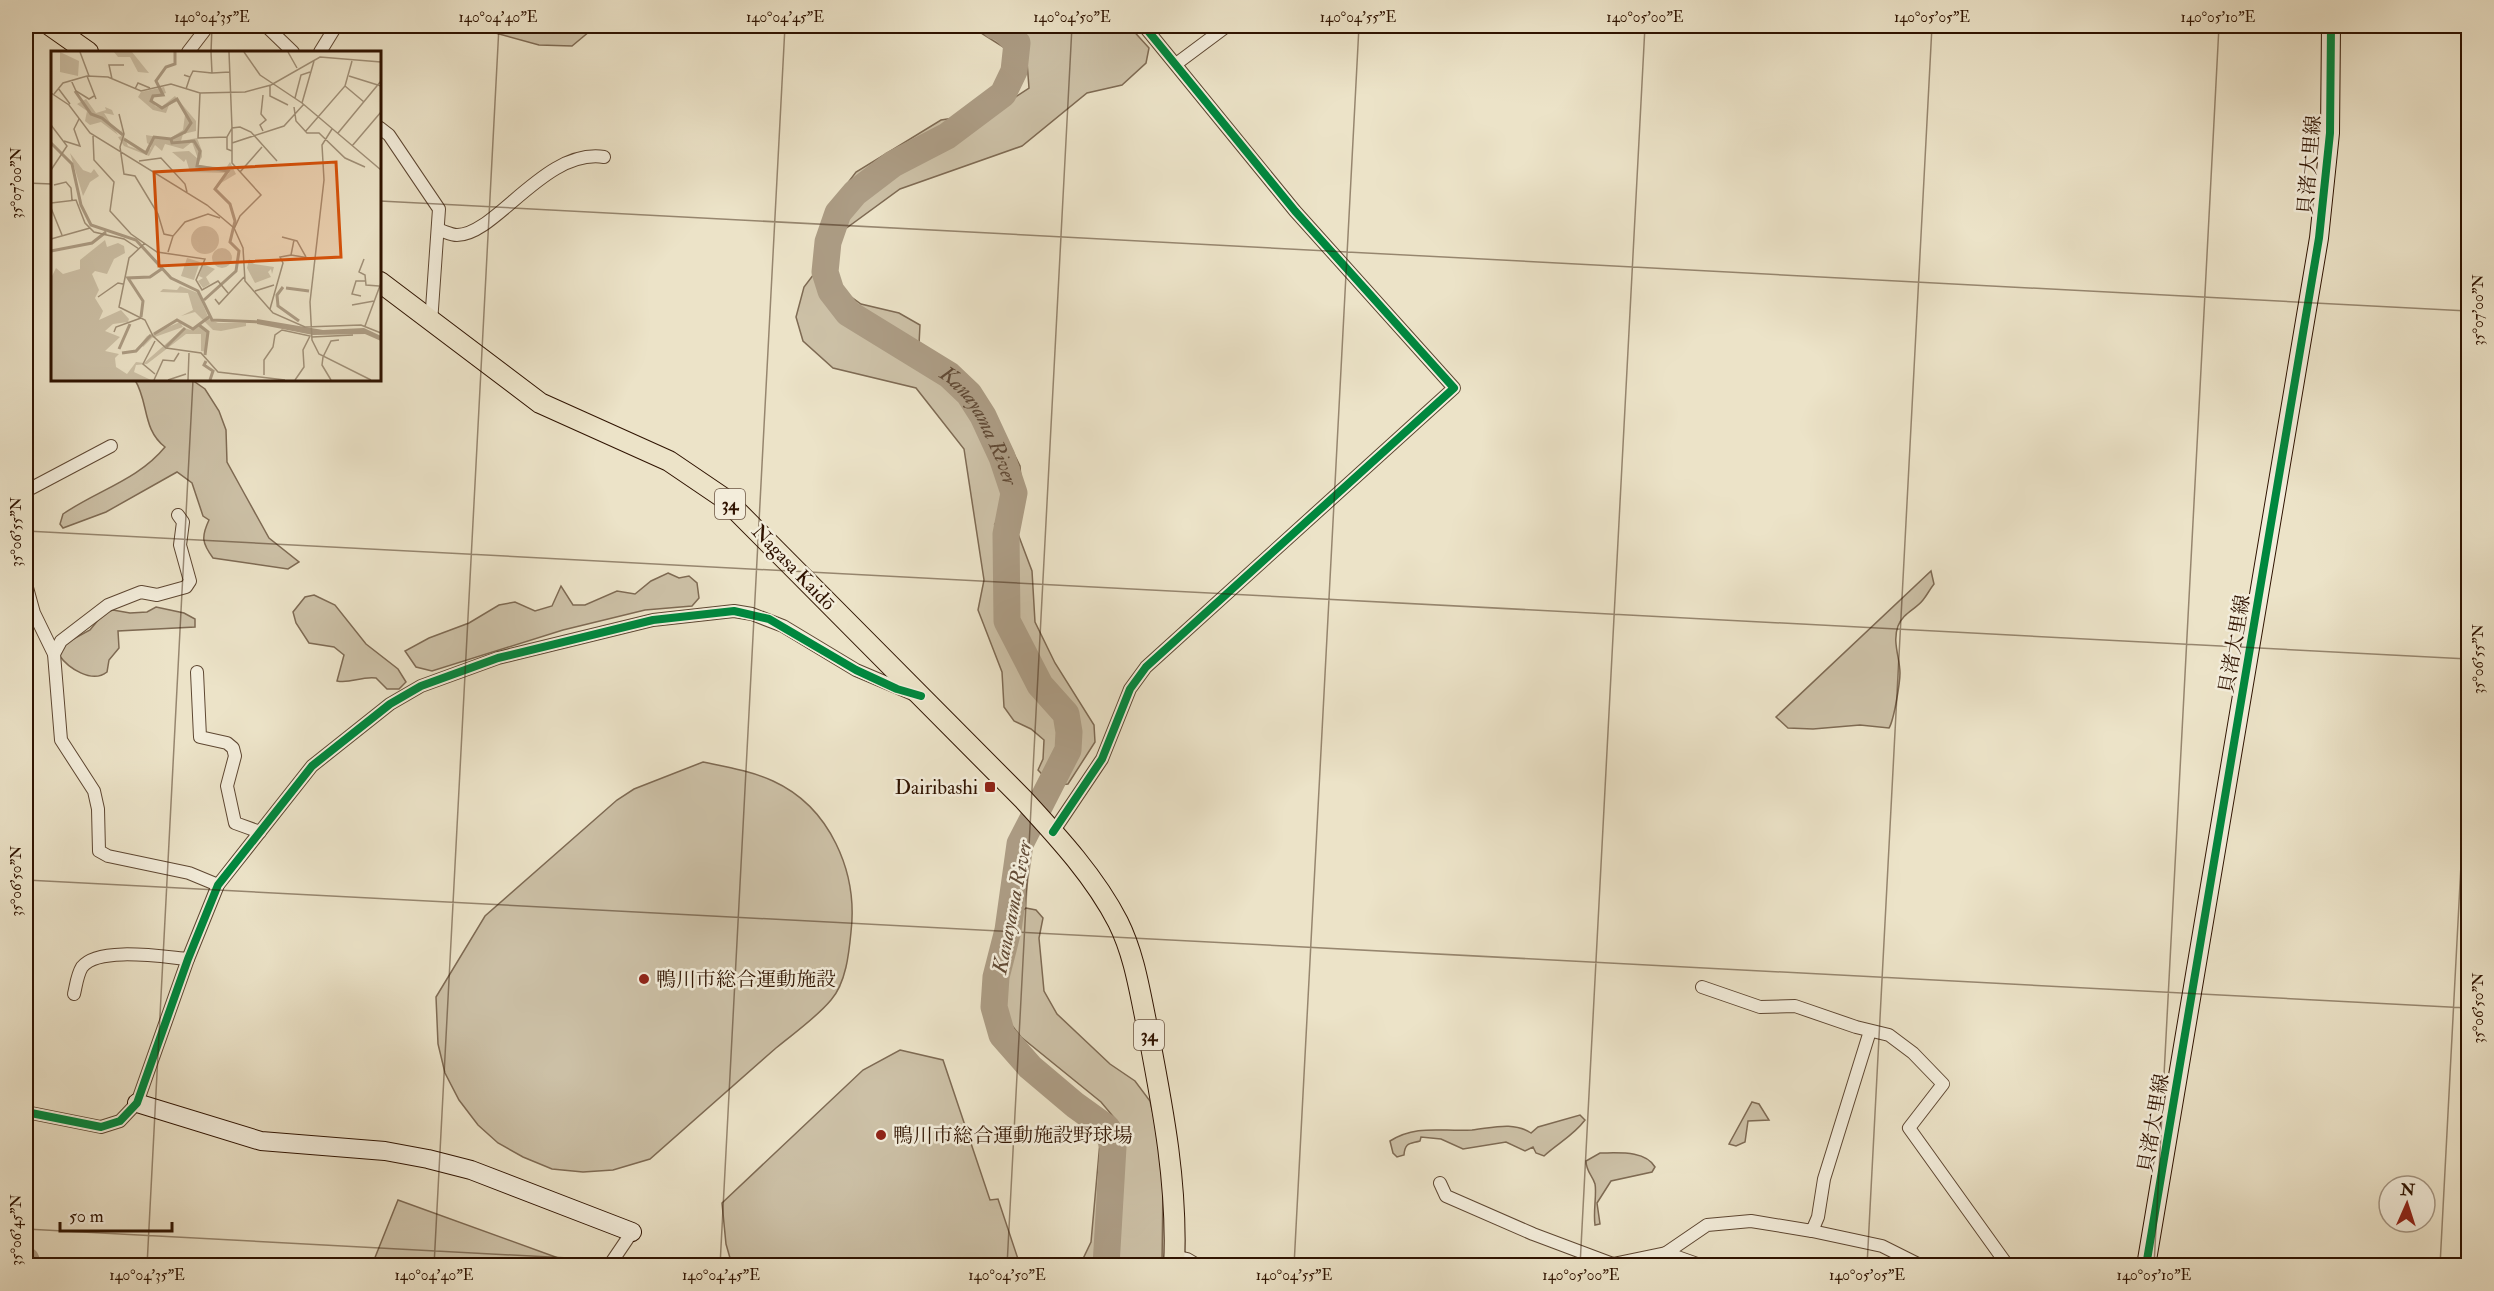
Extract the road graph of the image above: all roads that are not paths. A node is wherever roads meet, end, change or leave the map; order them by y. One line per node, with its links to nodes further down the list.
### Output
1 (51, 26): 8 (main road)
2 (208, 26): 9 (street)
3 (266, 26): 10 (street)
4 (336, 26): 11 (street)
5 (1144, 26): 12 (street)
6 (1227, 26): 12 (street)
7 (2331, 26): 44 (street, 貝渚大里線)
8 (87, 51)
9 (189, 51)
10 (292, 51)
11 (321, 51)
12 (1176, 64): 25 (street)
13 (381, 129): 15 (street)
14 (604, 157): 15 (street)
15 (439, 230): 17 (street)
16 (381, 283): 17 (main road, Nagasa Kaidō / 34)
17 (431, 322): 24 (main road, Nagasa Kaidō / 34)
18 (111, 446): 19 (street)
19 (26, 491)
20 (178, 516): 22 (street)
21 (26, 584): 22 (street)
22 (54, 654): 27 (street)
23 (197, 672): 26 (street)
24 (921, 696): 25 (main road, Nagasa Kaidō / 34); 26 (street)
25 (1052, 831): 38 (main road, 34)
26 (260, 832): 27 (street)
27 (218, 885): 28 (street)
28 (188, 959): 30 (street); 32 (street)
29 (1702, 987): 31 (street)
30 (74, 994)
31 (1870, 1031): 35 (street); 43 (street)
32 (137, 1103): 33 (street); 36 (street)
33 (26, 1112)
34 (1440, 1183): 37 (street)
35 (1812, 1231): 37 (street); 42 (street)
36 (632, 1232): 39 (street)
37 (1666, 1253): 41 (street)
38 (1174, 1261): 40 (street)
39 (609, 1266)
40 (1199, 1266)
41 (1703, 1266)
42 (1931, 1266)
43 (2008, 1266)
44 (2146, 1266)

